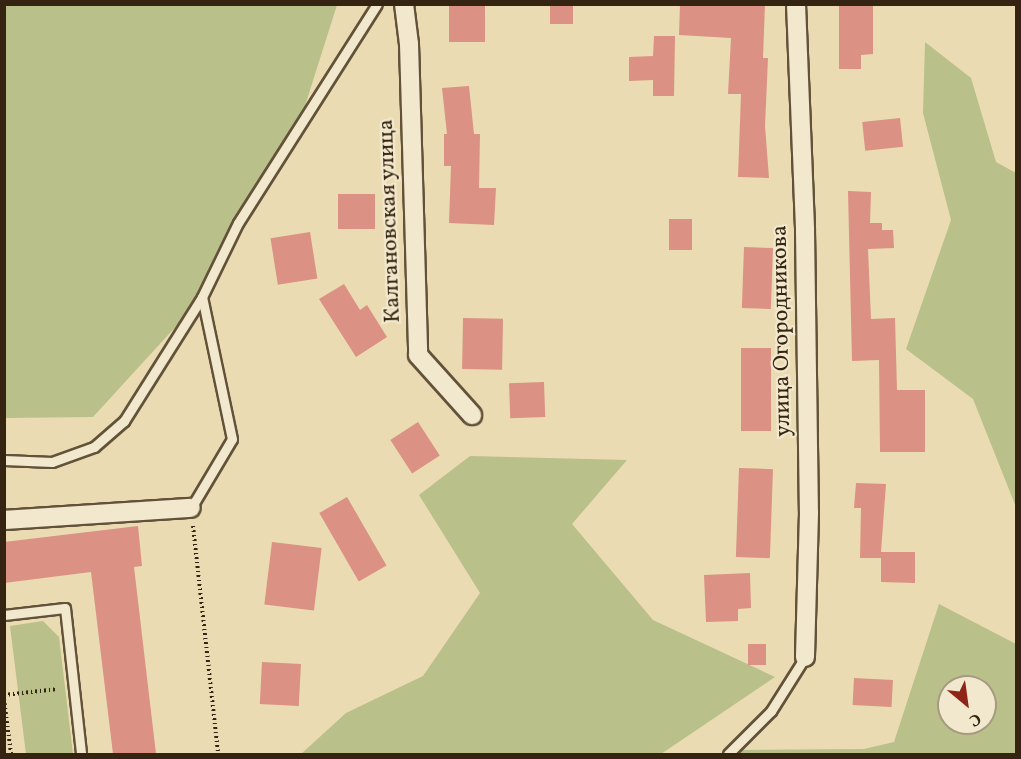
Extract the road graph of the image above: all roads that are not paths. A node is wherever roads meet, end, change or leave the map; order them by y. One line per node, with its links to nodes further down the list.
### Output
1 (378, 4): 4 (lane)
2 (404, 4): 5 (street, Калгановская улица)
3 (796, 4): 10 (street, улица Огородникова)
4 (202, 297): 6 (lane); 7 (lane)
5 (472, 415)
6 (4, 460)
7 (191, 508): 8 (street)
8 (4, 520)
9 (4, 615): 11 (lane)
10 (805, 657): 12 (lane)
11 (81, 754)
12 (728, 754)

